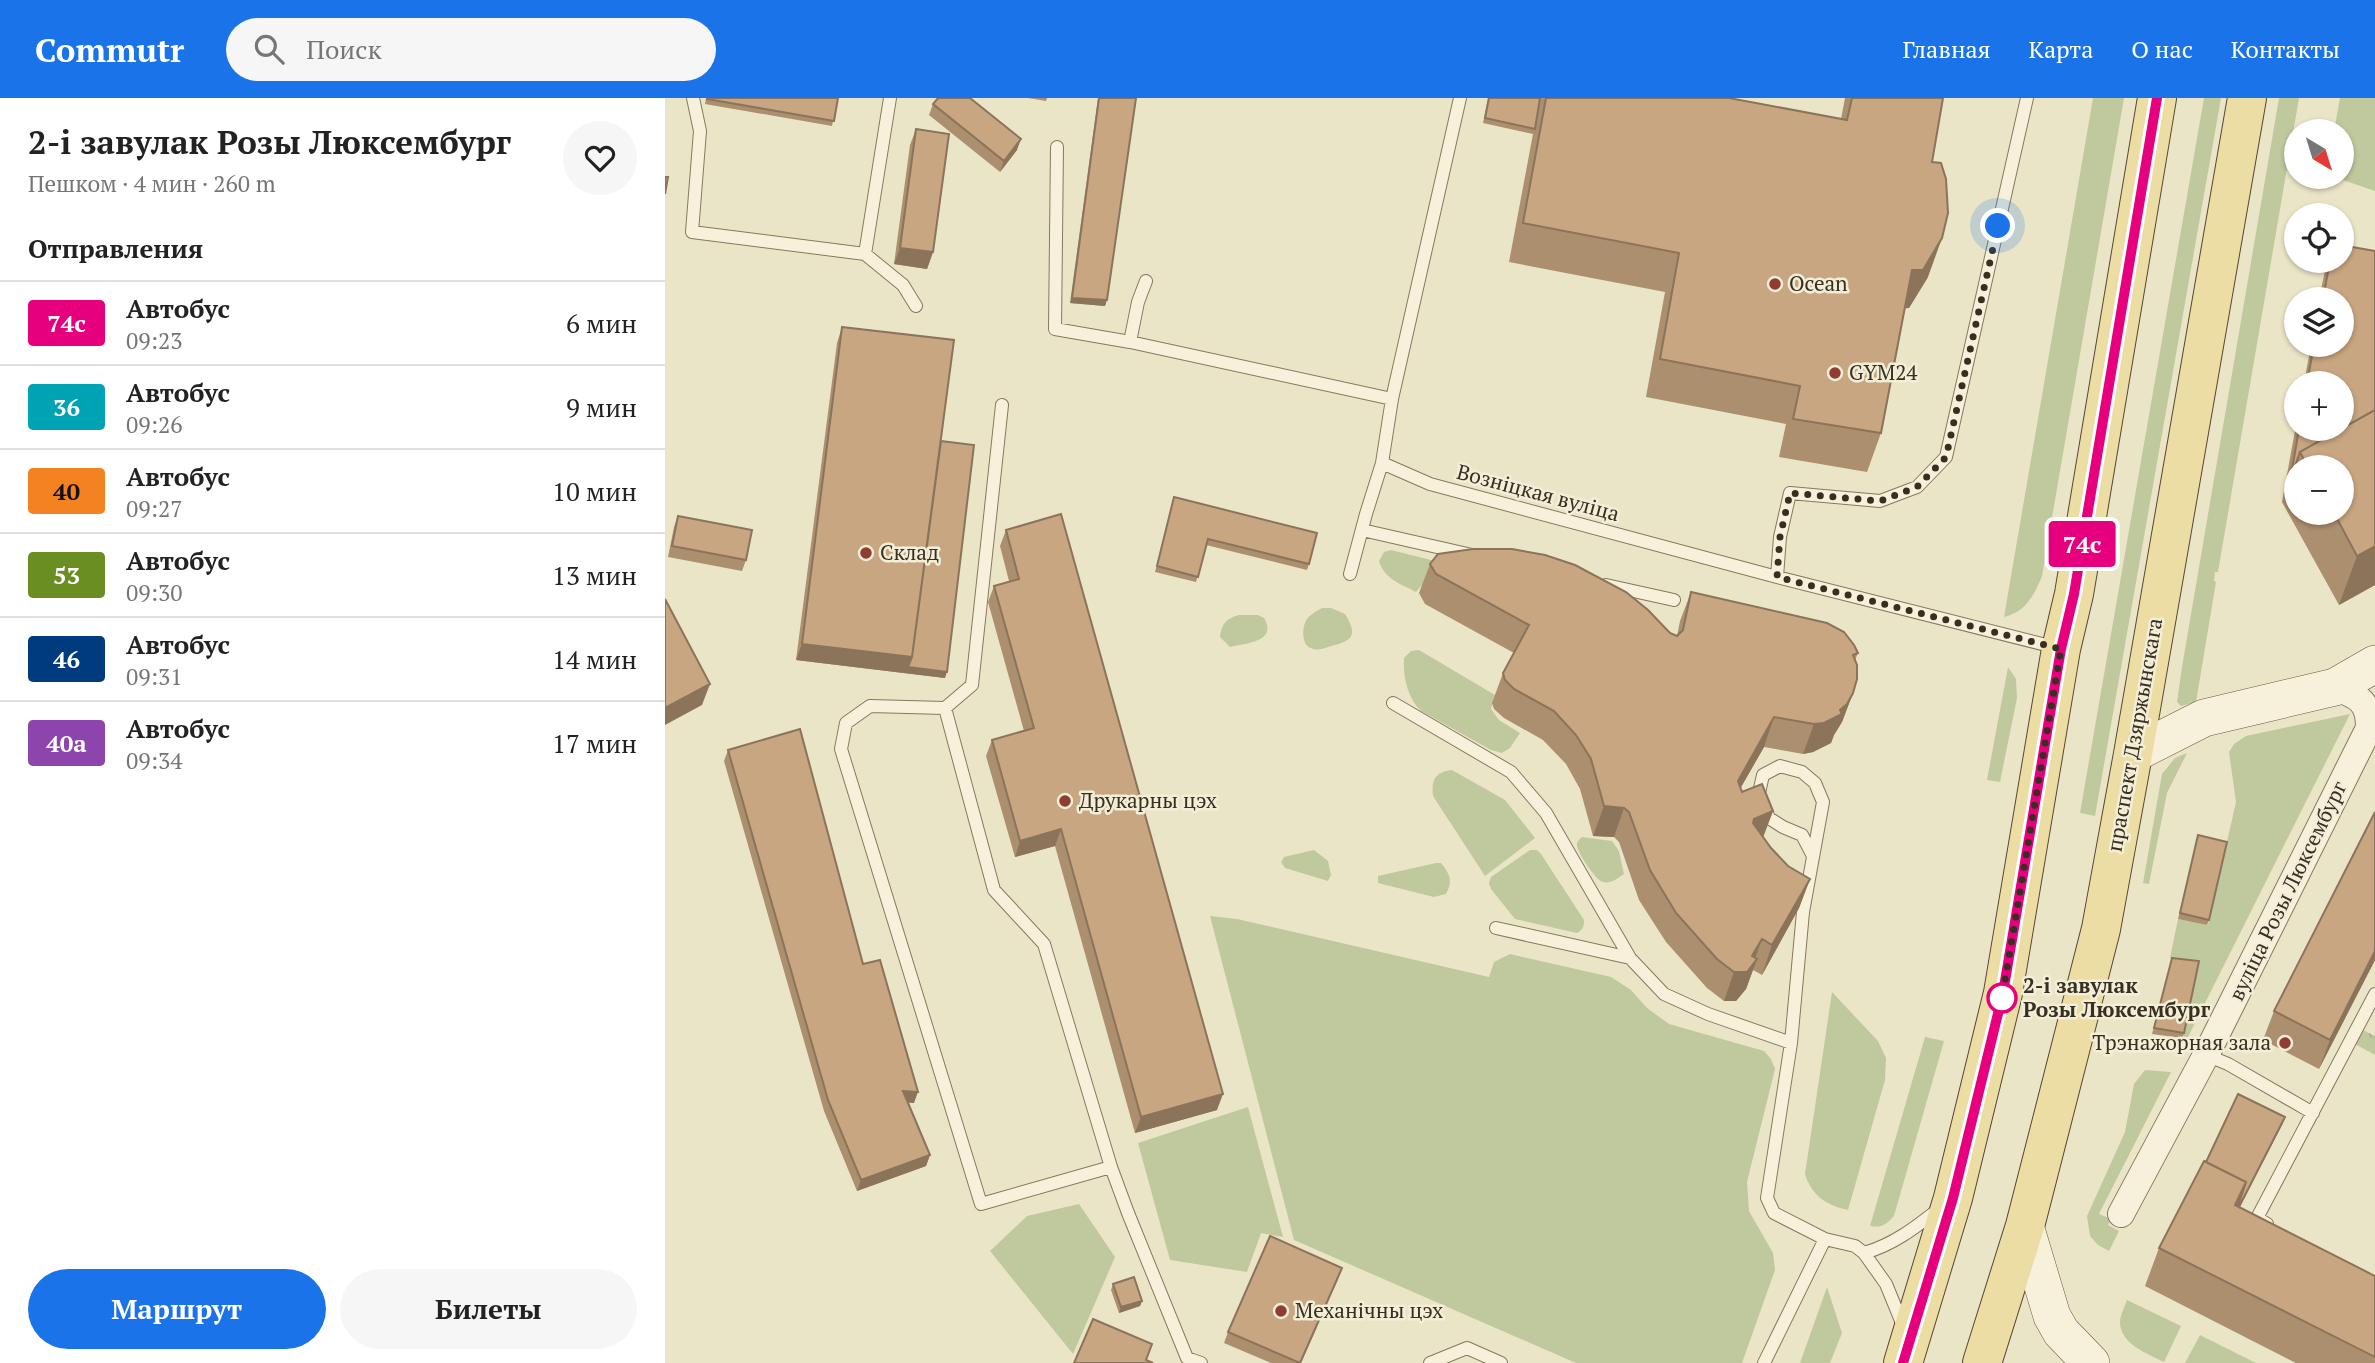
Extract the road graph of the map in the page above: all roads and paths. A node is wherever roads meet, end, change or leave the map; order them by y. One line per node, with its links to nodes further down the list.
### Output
1 (693, 98): 8 (lane)
2 (890, 98): 8 (lane)
3 (1460, 98): 12 (lane)
4 (2027, 98): 18 (lane)
5 (2157, 98): 21 (main road)
6 (2247, 98): 27 (main road, праспект Дзяржынскага)
7 (1057, 147): 11 (lane)
8 (865, 254): 10 (lane)
9 (1146, 281): 11 (lane)
10 (916, 306)
11 (1130, 342): 12 (lane)
12 (1392, 399): 14 (lane)
13 (1002, 405): 25 (lane)
14 (1382, 463): 15 (lane); 18 (lane, Возніцкая вуліца)
15 (1362, 530): 16 (lane); 17 (lane)
16 (1484, 557)
17 (1350, 574)
18 (1777, 577): 21 (lane, Возніцкая вуліца)
19 (1593, 582): 20 (lane)
20 (1674, 600)
21 (2061, 649): 36 (main road)
22 (2375, 664): 23 (street)
23 (2335, 687): 26 (street); 27 (street)
24 (1393, 703): 30 (lane)
25 (946, 708): 35 (lane); 35 (lane)
26 (2372, 722): 33 (street, вуліца Розы Люксембург)
27 (2133, 754): 38 (main road, праспект Дзяржынскага)
28 (1813, 856): 28 (lane); 32 (lane)
29 (1496, 928): 30 (lane)
30 (1630, 958): 32 (lane)
31 (2375, 993): 34 (lane)
32 (1791, 1044): 40 (lane)
33 (2206, 1055): 34 (lane); 37 (street, вуліца Розы Люксембург)
34 (2313, 1113): 39 (lane)
35 (1111, 1167): 44 (lane)
36 (1953, 1198): 41 (lane); 43 (main road)
37 (2121, 1214)
38 (2025, 1226): 49 (main road, праспект Дзяржынскага); 50 (street)
39 (2279, 1230)
40 (1825, 1239): 41 (lane); 48 (lane)
41 (1860, 1249): 43 (lane)
42 (1467, 1348): 45 (lane); 46 (lane); 47 (lane)
43 (1906, 1352)
44 (1201, 1363)
45 (1430, 1363)
46 (1460, 1363)
47 (1501, 1363)
48 (1764, 1363)
49 (1982, 1363)
50 (2091, 1363)

